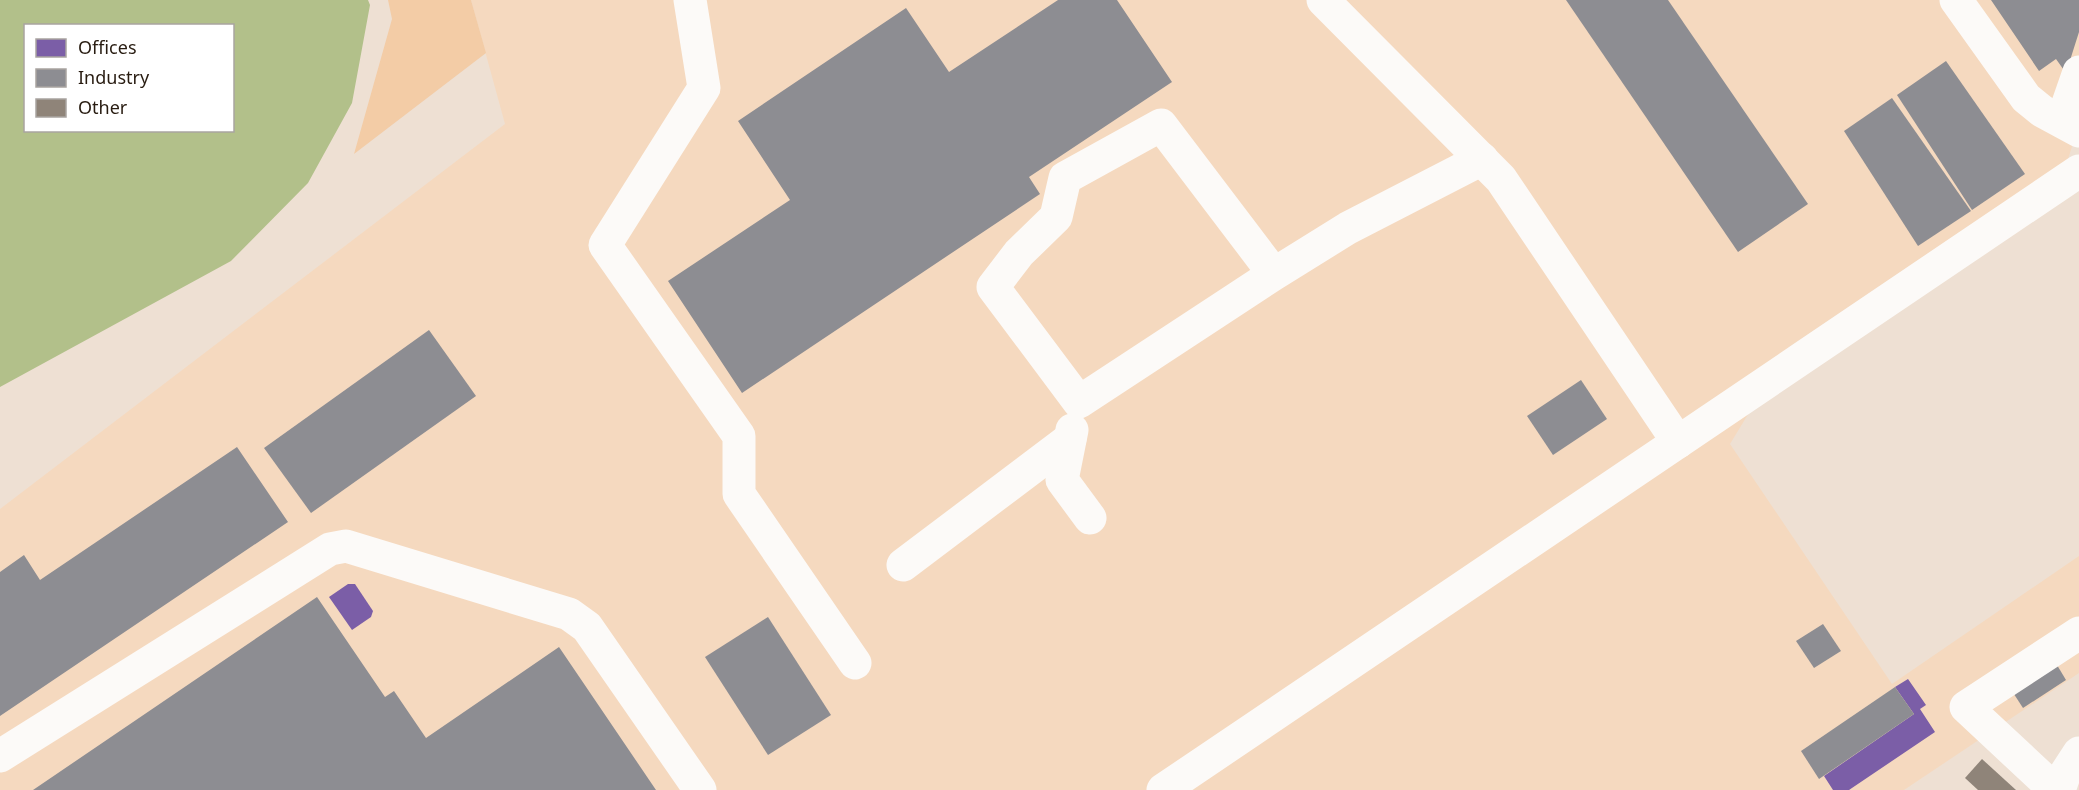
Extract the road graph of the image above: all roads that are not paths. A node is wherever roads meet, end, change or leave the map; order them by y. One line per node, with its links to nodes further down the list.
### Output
1 (690, 0): 15 (street)
2 (1323, 0): 6 (street)
3 (1956, 0): 5 (street)
4 (2079, 72): 5 (street)
5 (2071, 126)
6 (1482, 159): 8 (street); 11 (street)
7 (2079, 171): 11 (street)
8 (1274, 274): 9 (street); 9 (street)
9 (1078, 402): 10 (street)
10 (1070, 440): 12 (street); 13 (street)
11 (1678, 442): 19 (street)
12 (1090, 518)
13 (903, 565)
14 (2079, 633): 20 (street)
15 (855, 663)
16 (2079, 753): 20 (street)
17 (0, 756): 18 (street)
18 (700, 790)
19 (1163, 790)
20 (2057, 790)

